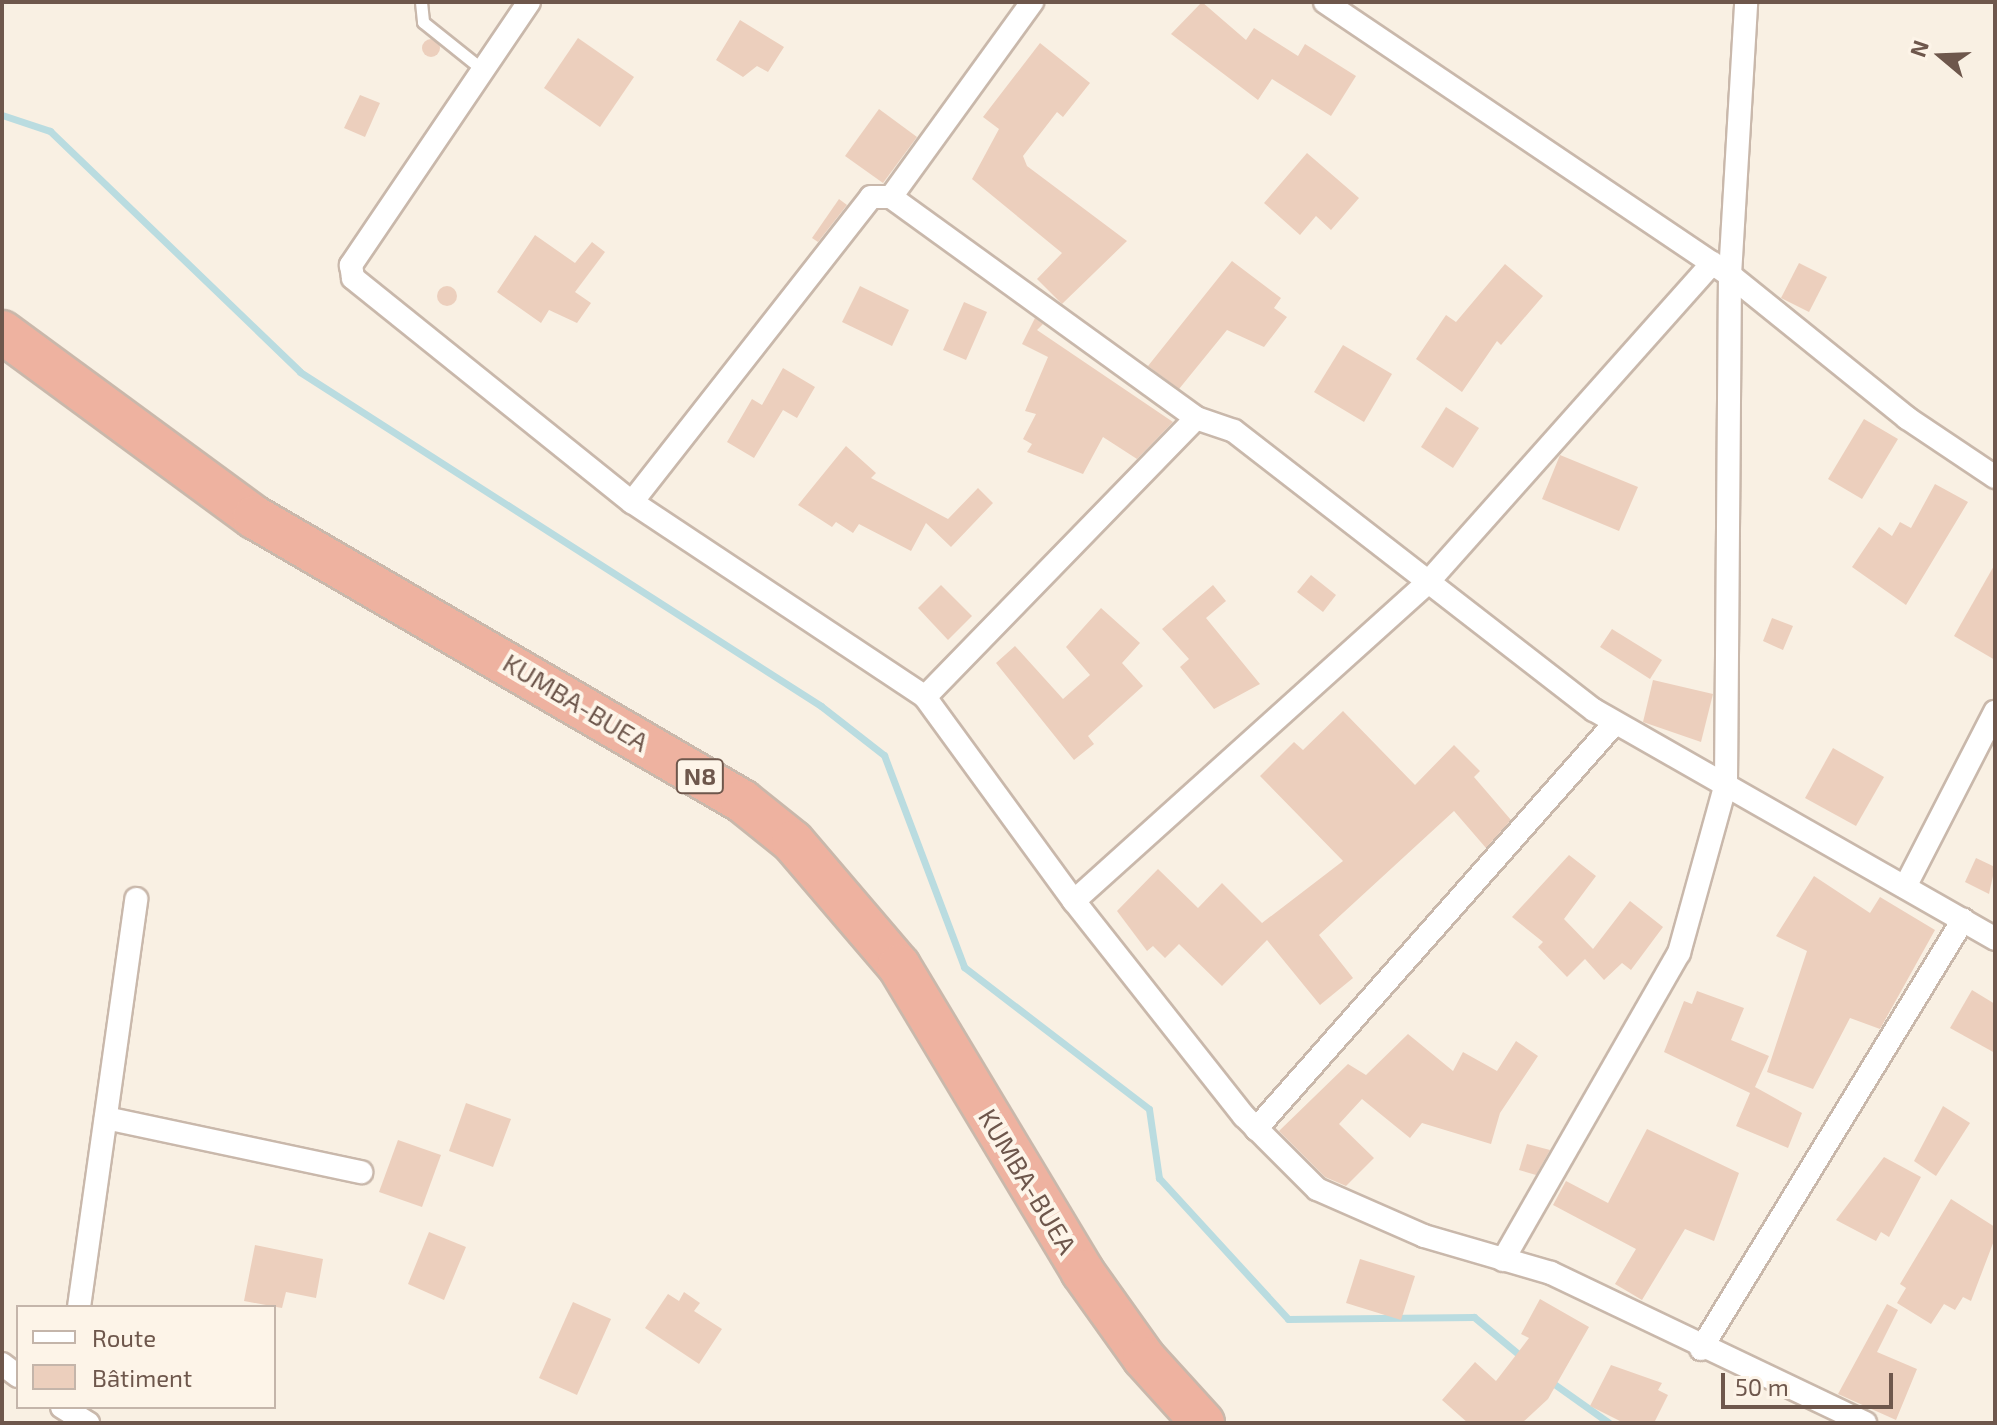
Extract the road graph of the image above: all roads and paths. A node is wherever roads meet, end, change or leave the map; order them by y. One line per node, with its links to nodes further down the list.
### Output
1 (421, 2): 6 (lane)
2 (529, 2): 6 (street)
3 (1032, 2): 7 (street)
4 (1325, 2): 8 (street)
5 (1746, 2): 8 (street)
6 (483, 70): 12 (street)
7 (891, 197): 10 (street); 12 (street)
8 (1721, 269): 11 (street); 13 (street); 17 (street)
9 (2, 332): 31 (highway, KUMBA-BUEA / N8)
10 (1196, 418): 13 (street); 14 (street)
11 (1995, 477)
12 (632, 502): 14 (street)
13 (1429, 581): 16 (street); 20 (street)
14 (925, 697): 20 (street)
15 (1995, 712): 18 (street)
16 (1614, 724): 17 (street); 24 (street)
17 (1726, 783): 18 (street); 26 (street)
18 (1905, 887): 21 (street)
19 (136, 899): 23 (street)
20 (1074, 901): 24 (street)
21 (1963, 920): 22 (street); 28 (street)
22 (1995, 939)
23 (106, 1118): 25 (street); 27 (street)
24 (1256, 1129): 26 (street)
25 (361, 1172)
26 (1503, 1260): 28 (street)
27 (79, 1305)
28 (1701, 1349): 32 (street)
29 (64, 1412): 30 (street)
30 (88, 1423)
31 (1203, 1423)
32 (1865, 1423)

